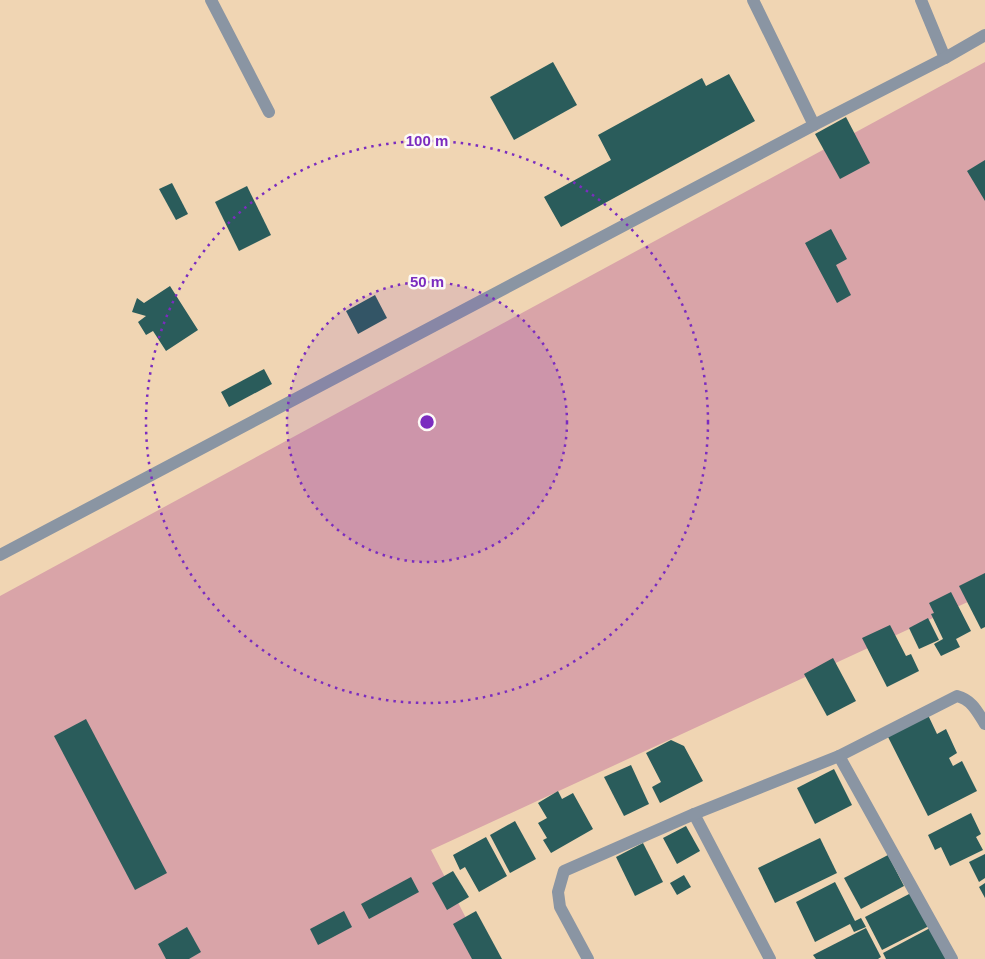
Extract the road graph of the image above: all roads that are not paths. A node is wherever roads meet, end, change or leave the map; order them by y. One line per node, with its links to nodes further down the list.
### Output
1 (210, 0): 6 (street)
2 (753, 0): 7 (street)
3 (921, 0): 5 (street)
4 (985, 35): 5 (street)
5 (945, 58): 7 (street)
6 (269, 112)
7 (814, 125): 8 (street)
8 (0, 555)
9 (985, 724): 10 (street)
10 (839, 756): 11 (street); 14 (street)
11 (694, 814): 12 (street); 13 (street)
12 (588, 959)
13 (770, 959)
14 (952, 959)

